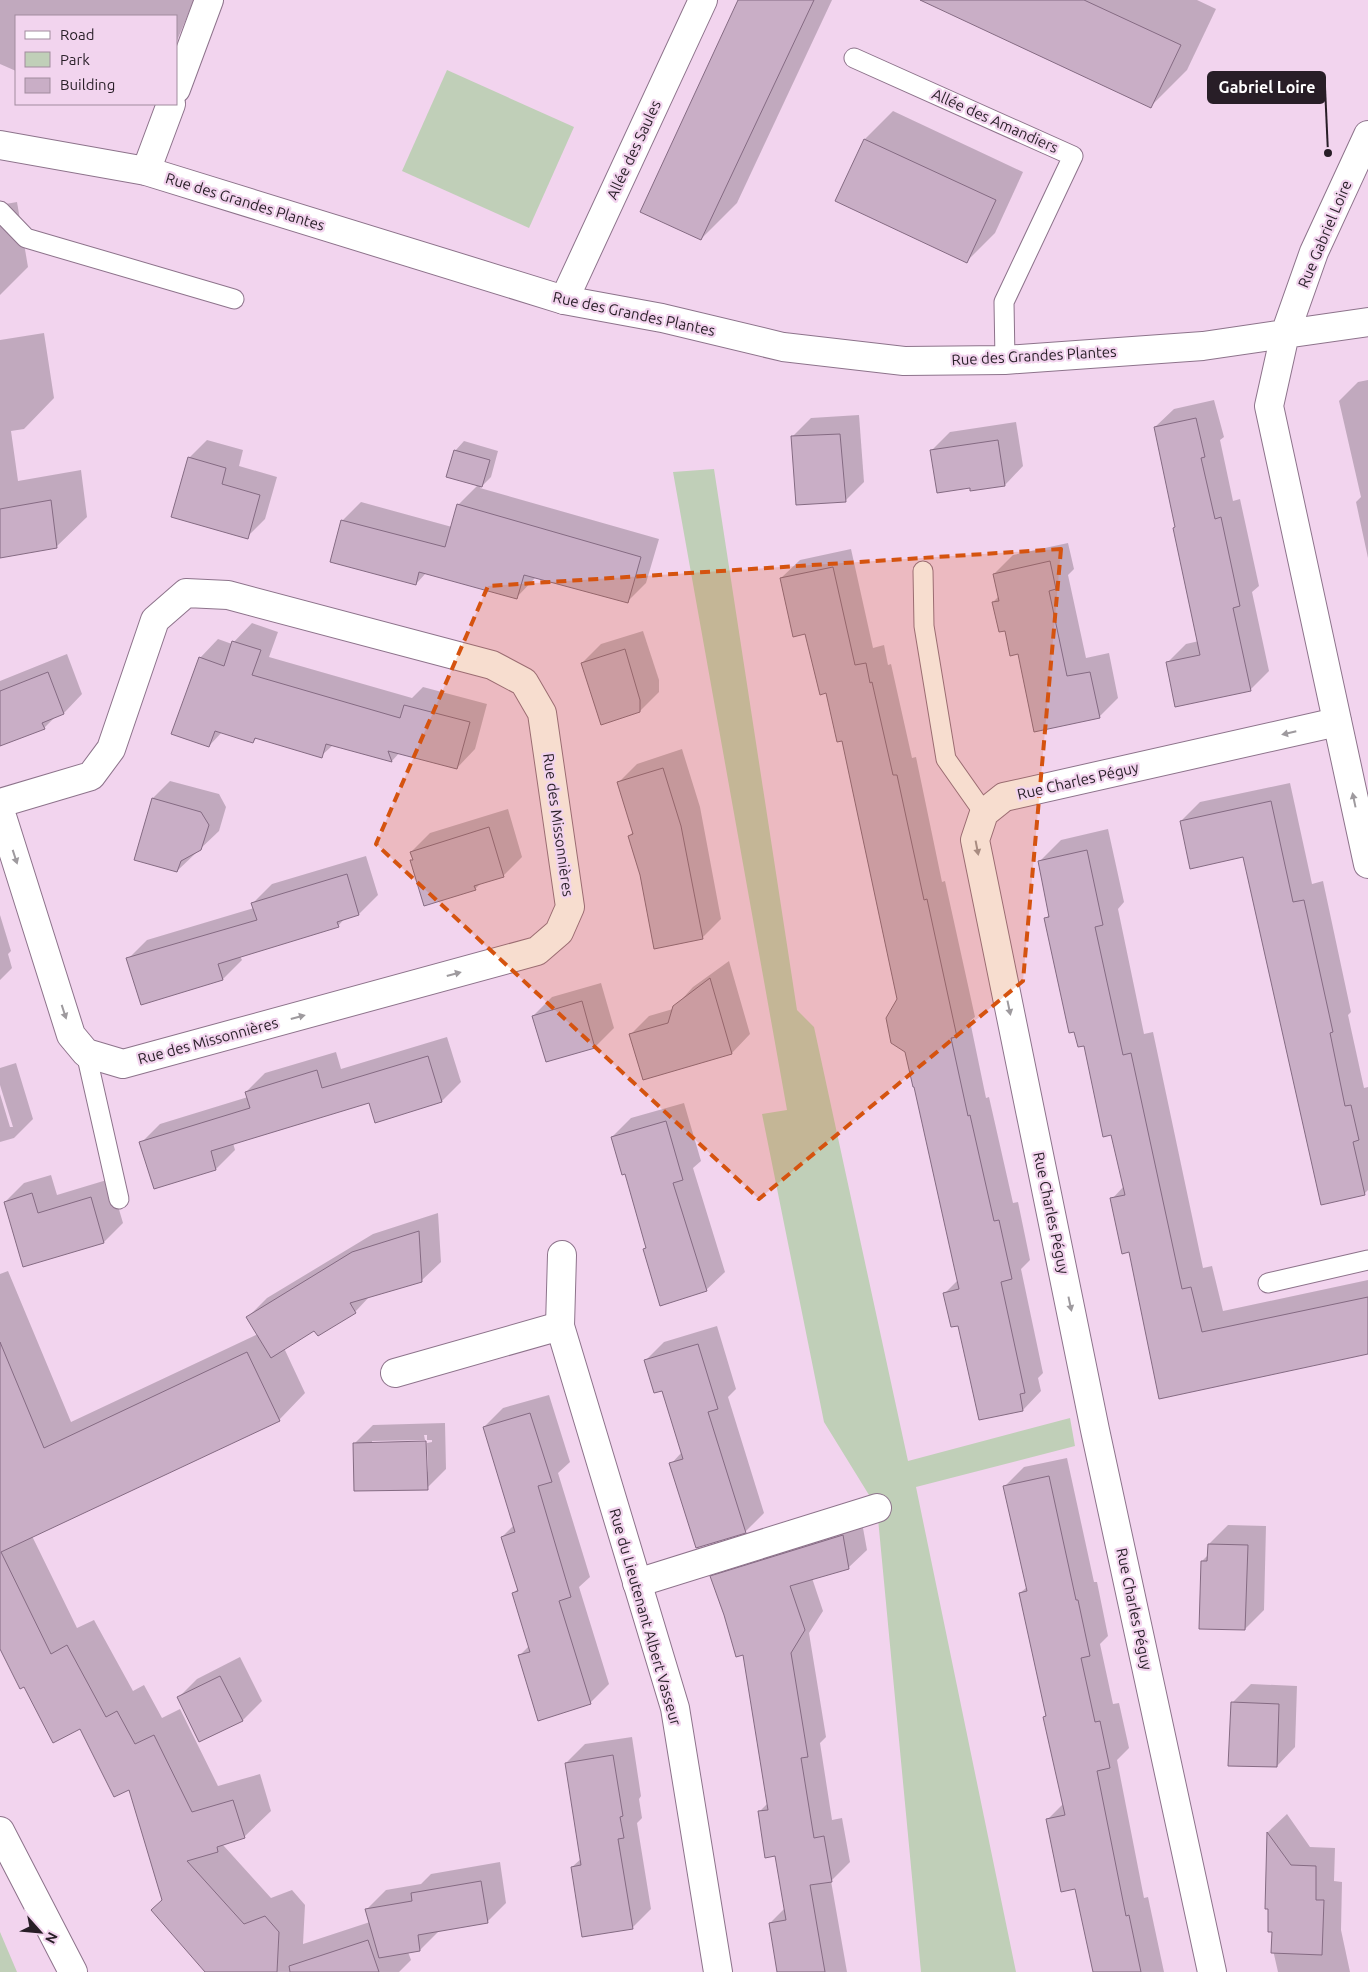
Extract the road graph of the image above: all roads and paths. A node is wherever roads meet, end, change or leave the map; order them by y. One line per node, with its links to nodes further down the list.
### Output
1 (209, 0): 4 (street)
2 (703, 0): 11 (street, Allée des Saules)
3 (854, 58): 14 (lane, Allée des Amandiers)
4 (178, 84)
5 (171, 105): 8 (street)
6 (1368, 135): 13 (street, Rue Gabriel Loire)
7 (0, 145): 8 (street, Rue des Grandes Plantes)
8 (146, 171): 11 (street, Rue des Grandes Plantes)
9 (0, 211): 10 (lane)
10 (234, 299)
11 (564, 300): 14 (street, Rue des Grandes Plantes)
12 (1368, 322): 13 (street, Rue des Grandes Plantes)
13 (1285, 334): 14 (street, Rue des Grandes Plantes); 16 (street)
14 (1005, 360)
15 (923, 571): 19 (lane)
16 (1337, 722): 19 (street, Rue Charles Péguy, one-way to 19); 20 (street, one-way to 16)
17 (0, 803): 21 (street, Rue des Missonnières, one-way to 17)
18 (0, 810): 21 (street, one-way to 21)
19 (984, 813): 33 (street, Rue Charles Péguy, one-way to 33)
20 (1368, 864)
21 (86, 1054): 22 (lane)
22 (119, 1199)
23 (562, 1255): 26 (street, Rue du Lieutenant Albert Vasseur)
24 (1368, 1260): 25 (lane)
25 (1268, 1283)
26 (560, 1326): 27 (street); 29 (street, Rue du Lieutenant Albert Vasseur)
27 (395, 1373)
28 (877, 1508): 29 (street)
29 (637, 1583): 32 (street, Rue du Lieutenant Albert Vasseur)
30 (0, 1831): 31 (street)
31 (73, 1972)
32 (718, 1972)
33 (1212, 1972)

